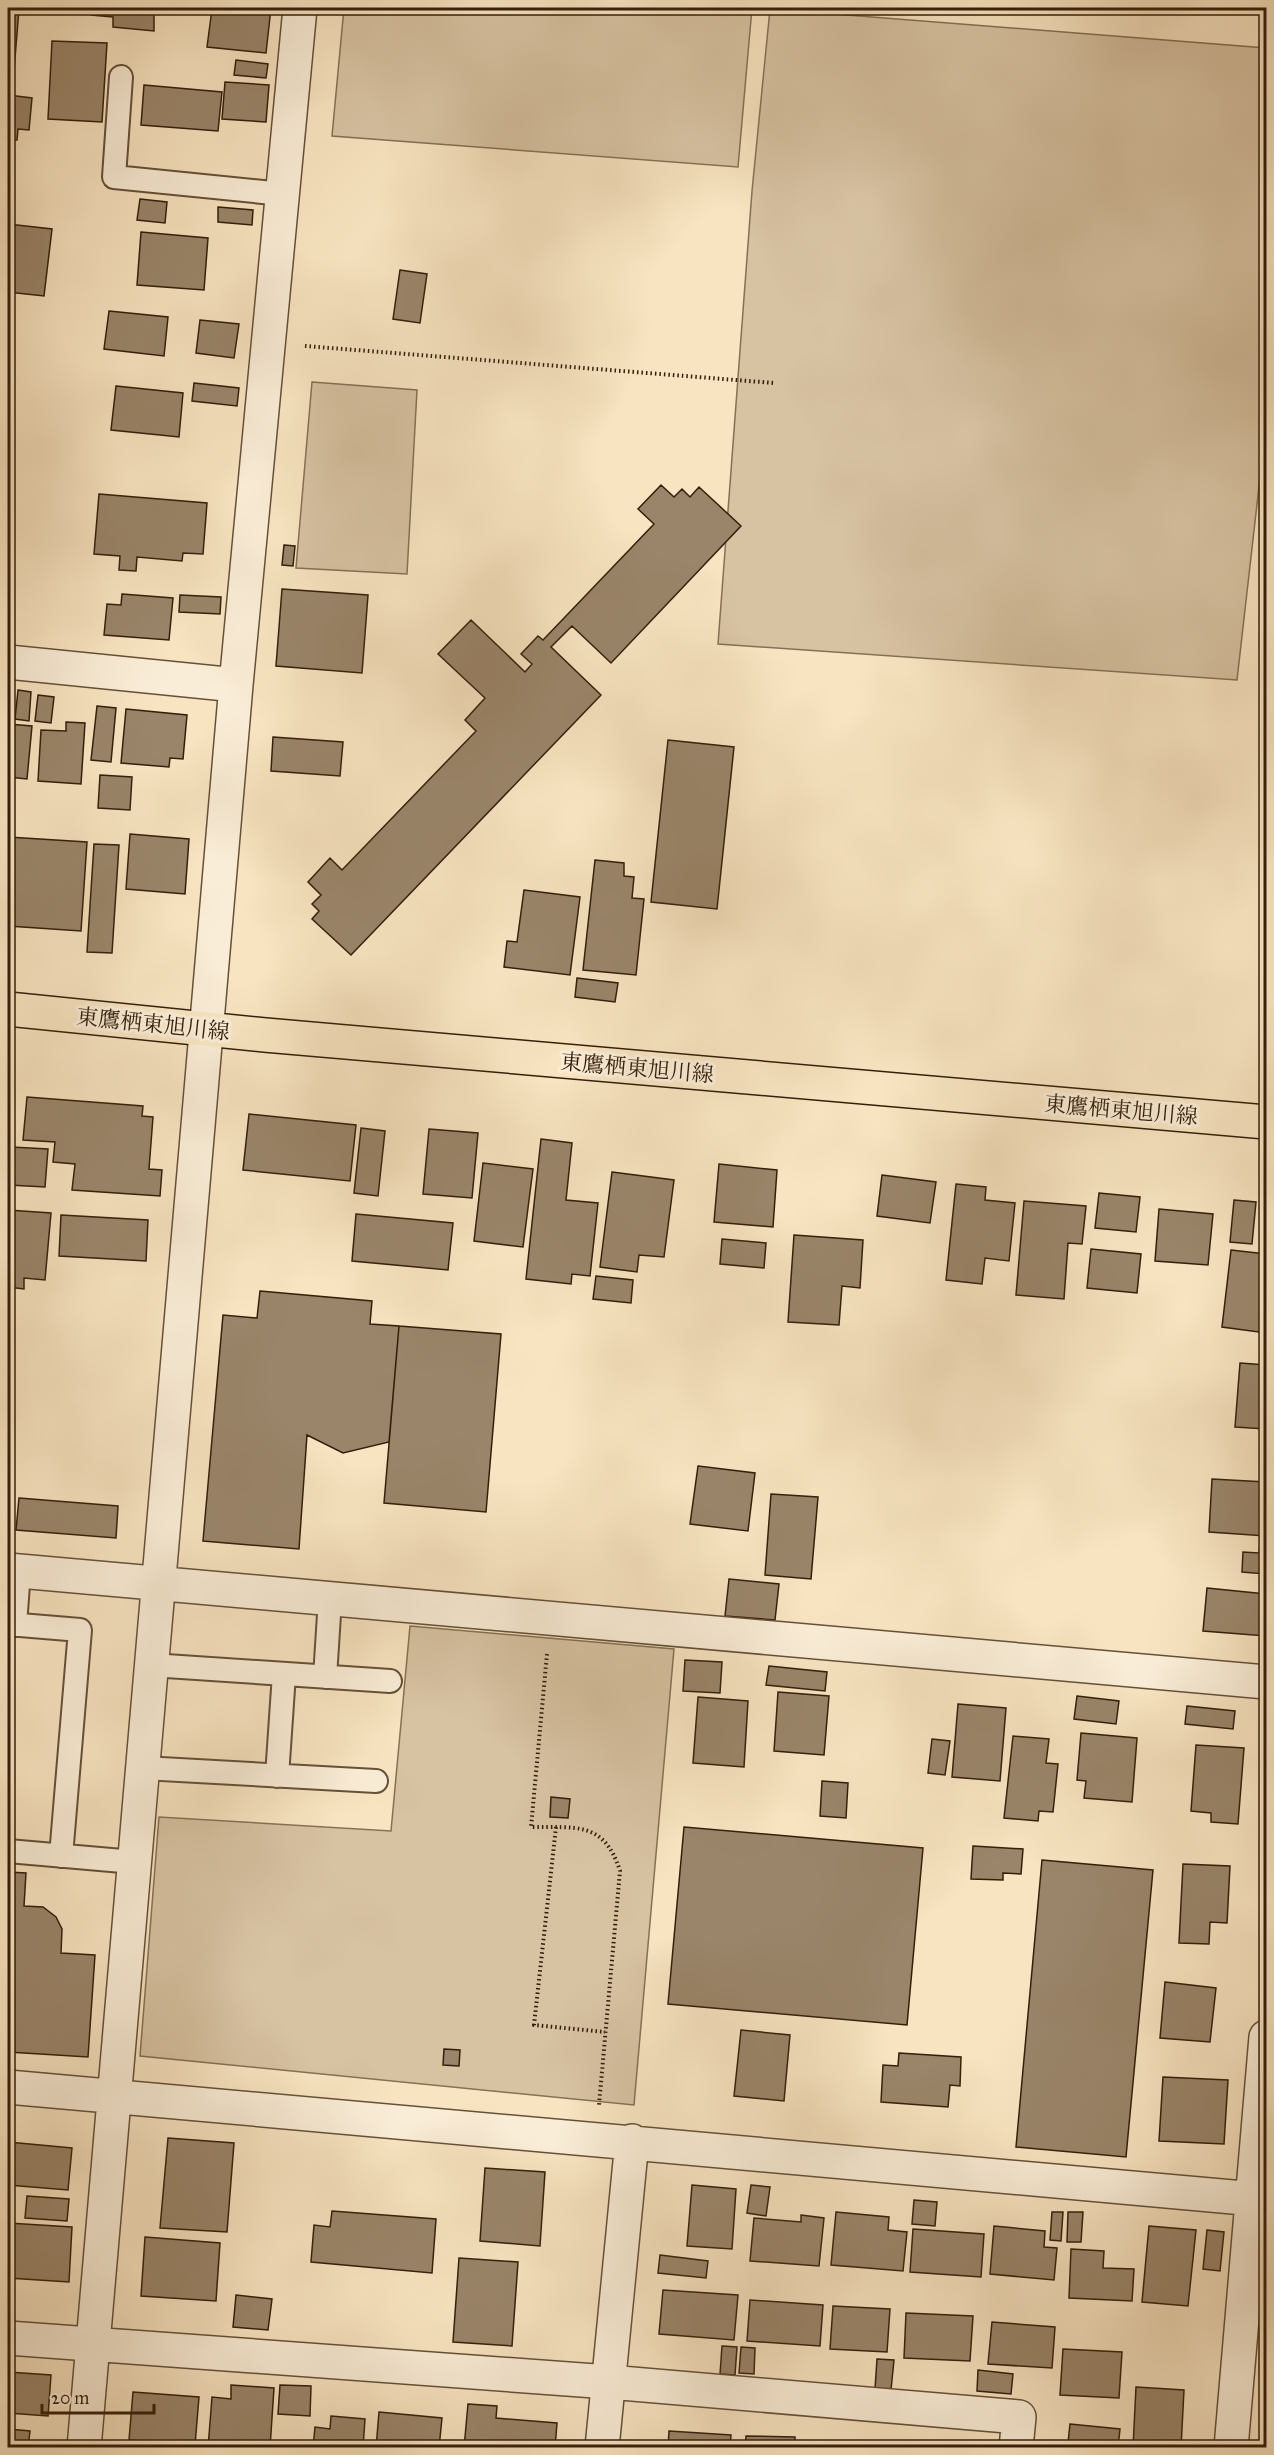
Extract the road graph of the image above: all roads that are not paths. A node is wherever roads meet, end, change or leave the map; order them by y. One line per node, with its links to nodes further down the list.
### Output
1 (300, 8): 3 (street)
2 (121, 77): 3 (lane)
3 (283, 194): 5 (street)
4 (8, 662): 5 (street)
5 (236, 686): 7 (street)
6 (8, 1009): 7 (main road, 東鷹栖東旭川線)
7 (206, 1028): 8 (main road, 東鷹栖東旭川線); 10 (street)
8 (1266, 1122)
9 (13, 1570): 10 (street); 12 (lane)
10 (159, 1585): 11 (street); 13 (street)
11 (330, 1599): 15 (lane); 17 (street)
12 (11, 1625): 22 (lane)
13 (151, 1665): 14 (lane); 18 (street)
14 (284, 1674): 15 (lane); 19 (lane)
15 (325, 1677): 16 (lane)
16 (390, 1681)
17 (1266, 1682)
18 (142, 1768): 19 (lane); 23 (street)
19 (277, 1776): 20 (lane)
20 (376, 1781)
21 (8, 1851): 22 (lane)
22 (61, 1856): 23 (lane)
23 (134, 1862): 26 (street)
24 (1266, 2037): 28 (street)
25 (8, 2087): 26 (street)
26 (113, 2096): 27 (street); 30 (street)
27 (632, 2141): 28 (street); 31 (street)
28 (1259, 2199): 35 (street)
29 (8, 2338): 30 (street)
30 (92, 2345): 31 (street); 32 (street)
31 (609, 2382): 33 (street); 34 (street)
32 (84, 2448)
33 (602, 2448)
34 (1016, 2448)
35 (1231, 2448)

